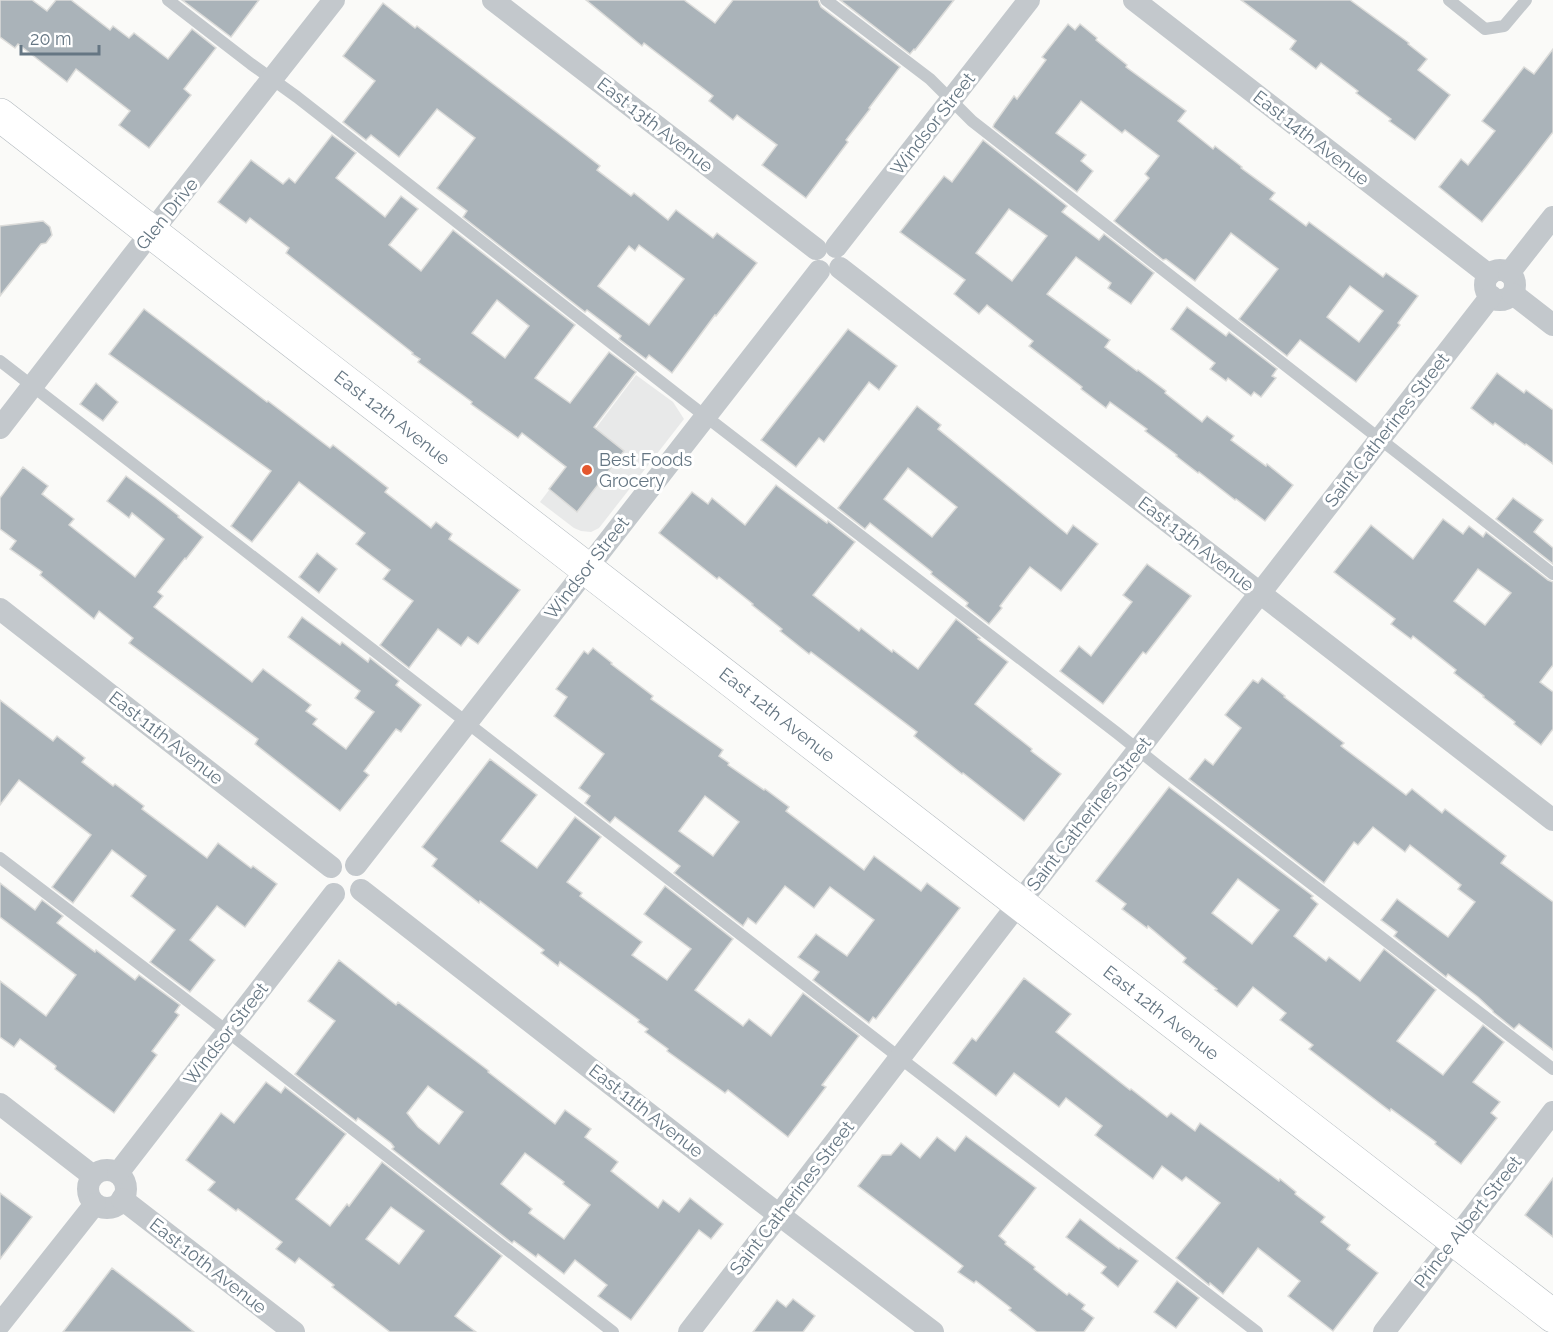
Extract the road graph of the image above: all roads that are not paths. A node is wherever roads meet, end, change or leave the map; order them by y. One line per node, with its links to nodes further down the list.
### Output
1 (168, 0): 9 (lane)
2 (334, 0): 9 (street, Glen Drive)
3 (493, 0): 14 (street, East 13th Avenue)
4 (826, 0): 10 (lane)
5 (1029, 0): 10 (street, Windsor Street)
6 (1134, 0): 15 (street, East 14th Avenue)
7 (1449, 0): 8 (lane)
8 (1526, 0)
9 (273, 79): 13 (street, Glen Drive); 19 (lane)
10 (951, 100): 14 (street, Windsor Street); 21 (lane)
11 (0, 115): 13 (street, East 12th Avenue)
12 (1553, 217): 15 (street, Saint Catherines Street)
13 (152, 233): 18 (street, Glen Drive); 22 (street, East 12th Avenue)
14 (828, 259): 19 (street, Windsor Street); 24 (street, East 13th Avenue)
15 (1500, 285): 16 (street, East 14th Avenue); 21 (street, Saint Catherines Street)
16 (1553, 325)
17 (0, 361): 18 (lane)
18 (33, 386): 20 (street, Glen Drive); 26 (lane)
19 (706, 416): 22 (street, Windsor Street); 27 (lane)
20 (0, 428)
21 (1380, 440): 23 (lane); 24 (street, Saint Catherines Street)
22 (587, 568): 26 (street, Windsor Street); 34 (street, East 12th Avenue)
23 (1553, 574)
24 (1260, 594): 27 (street, Saint Catherines Street); 28 (street, East 13th Avenue)
25 (0, 609): 31 (street, East 11th Avenue)
26 (467, 723): 30 (street, Windsor Street); 36 (lane)
27 (1138, 751): 34 (street, Saint Catherines Street); 37 (lane)
28 (1553, 820)
29 (0, 858): 35 (lane)
30 (356, 865): 31 (street); 32 (street)
31 (331, 867): 33 (street)
32 (361, 890): 33 (street); 44 (street, East 11th Avenue)
33 (334, 894): 35 (street, Windsor Street)
34 (1020, 903): 36 (street, Saint Catherines Street); 45 (street, East 12th Avenue)
35 (227, 1032): 40 (street, Windsor Street); 49 (lane)
36 (900, 1058): 44 (street, Saint Catherines Street); 52 (lane)
37 (1553, 1069)
38 (0, 1104): 41 (street)
39 (1553, 1112): 45 (street, Prince Albert Street)
40 (118, 1173): 41 (street); 42 (street)
41 (93, 1176): 43 (street)
42 (122, 1199): 43 (street); 48 (street, East 10th Avenue)
43 (95, 1204): 47 (street)
44 (779, 1214): 50 (street, Saint Catherines Street); 51 (street, East 11th Avenue)
45 (1454, 1240): 46 (street, East 12th Avenue); 53 (street, Prince Albert Street)
46 (1553, 1316)
47 (0, 1324)
48 (294, 1332)
49 (613, 1332)
50 (689, 1332)
51 (933, 1332)
52 (1257, 1332)
53 (1384, 1332)

